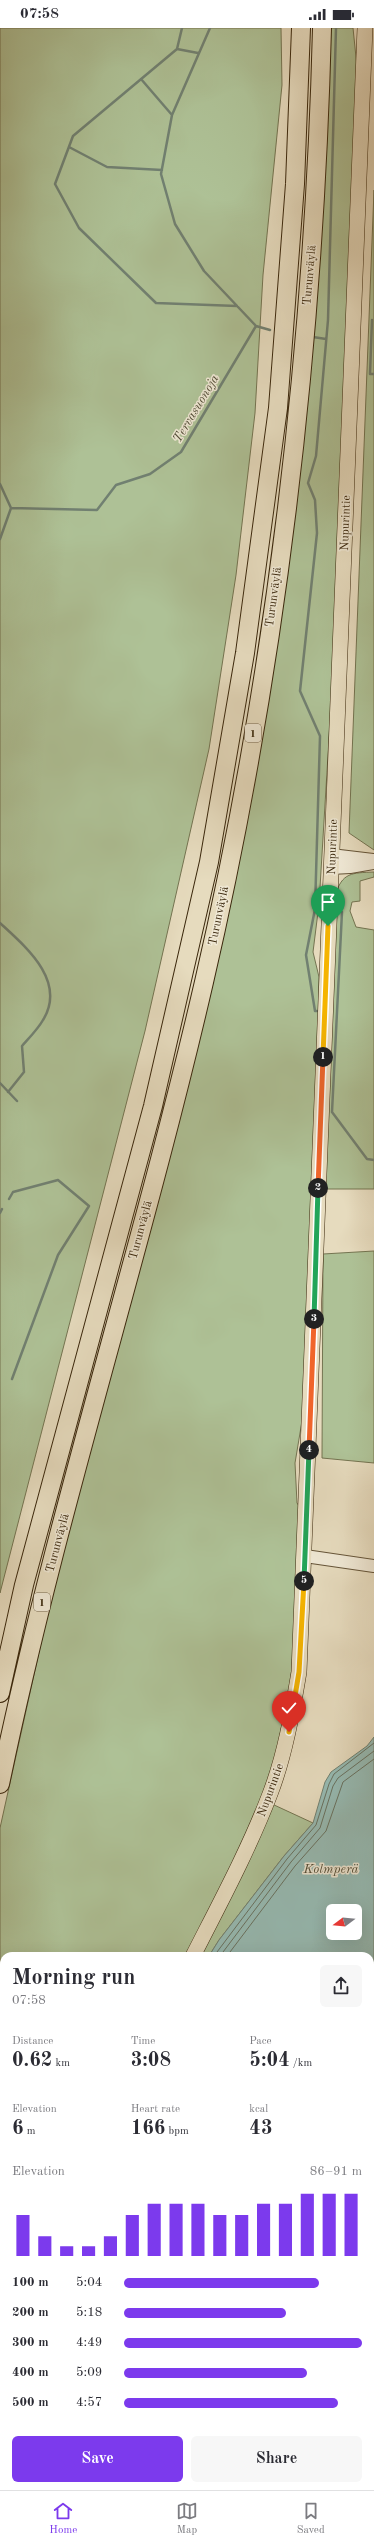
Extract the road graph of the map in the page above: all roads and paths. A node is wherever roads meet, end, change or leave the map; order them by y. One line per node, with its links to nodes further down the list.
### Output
1 (301, 28): 8 (highway, Turunväylä / 1)
2 (322, 28): 9 (highway, Turunväylä / 1)
3 (365, 28): 4 (main road, Nupurintie)
4 (331, 861): 5 (street); 6 (main road, Nupurintie)
5 (374, 862)
6 (305, 1556): 7 (street); 10 (main road, Nupurintie)
7 (374, 1566)
8 (0, 1693)
9 (0, 1784)
10 (195, 1952)

